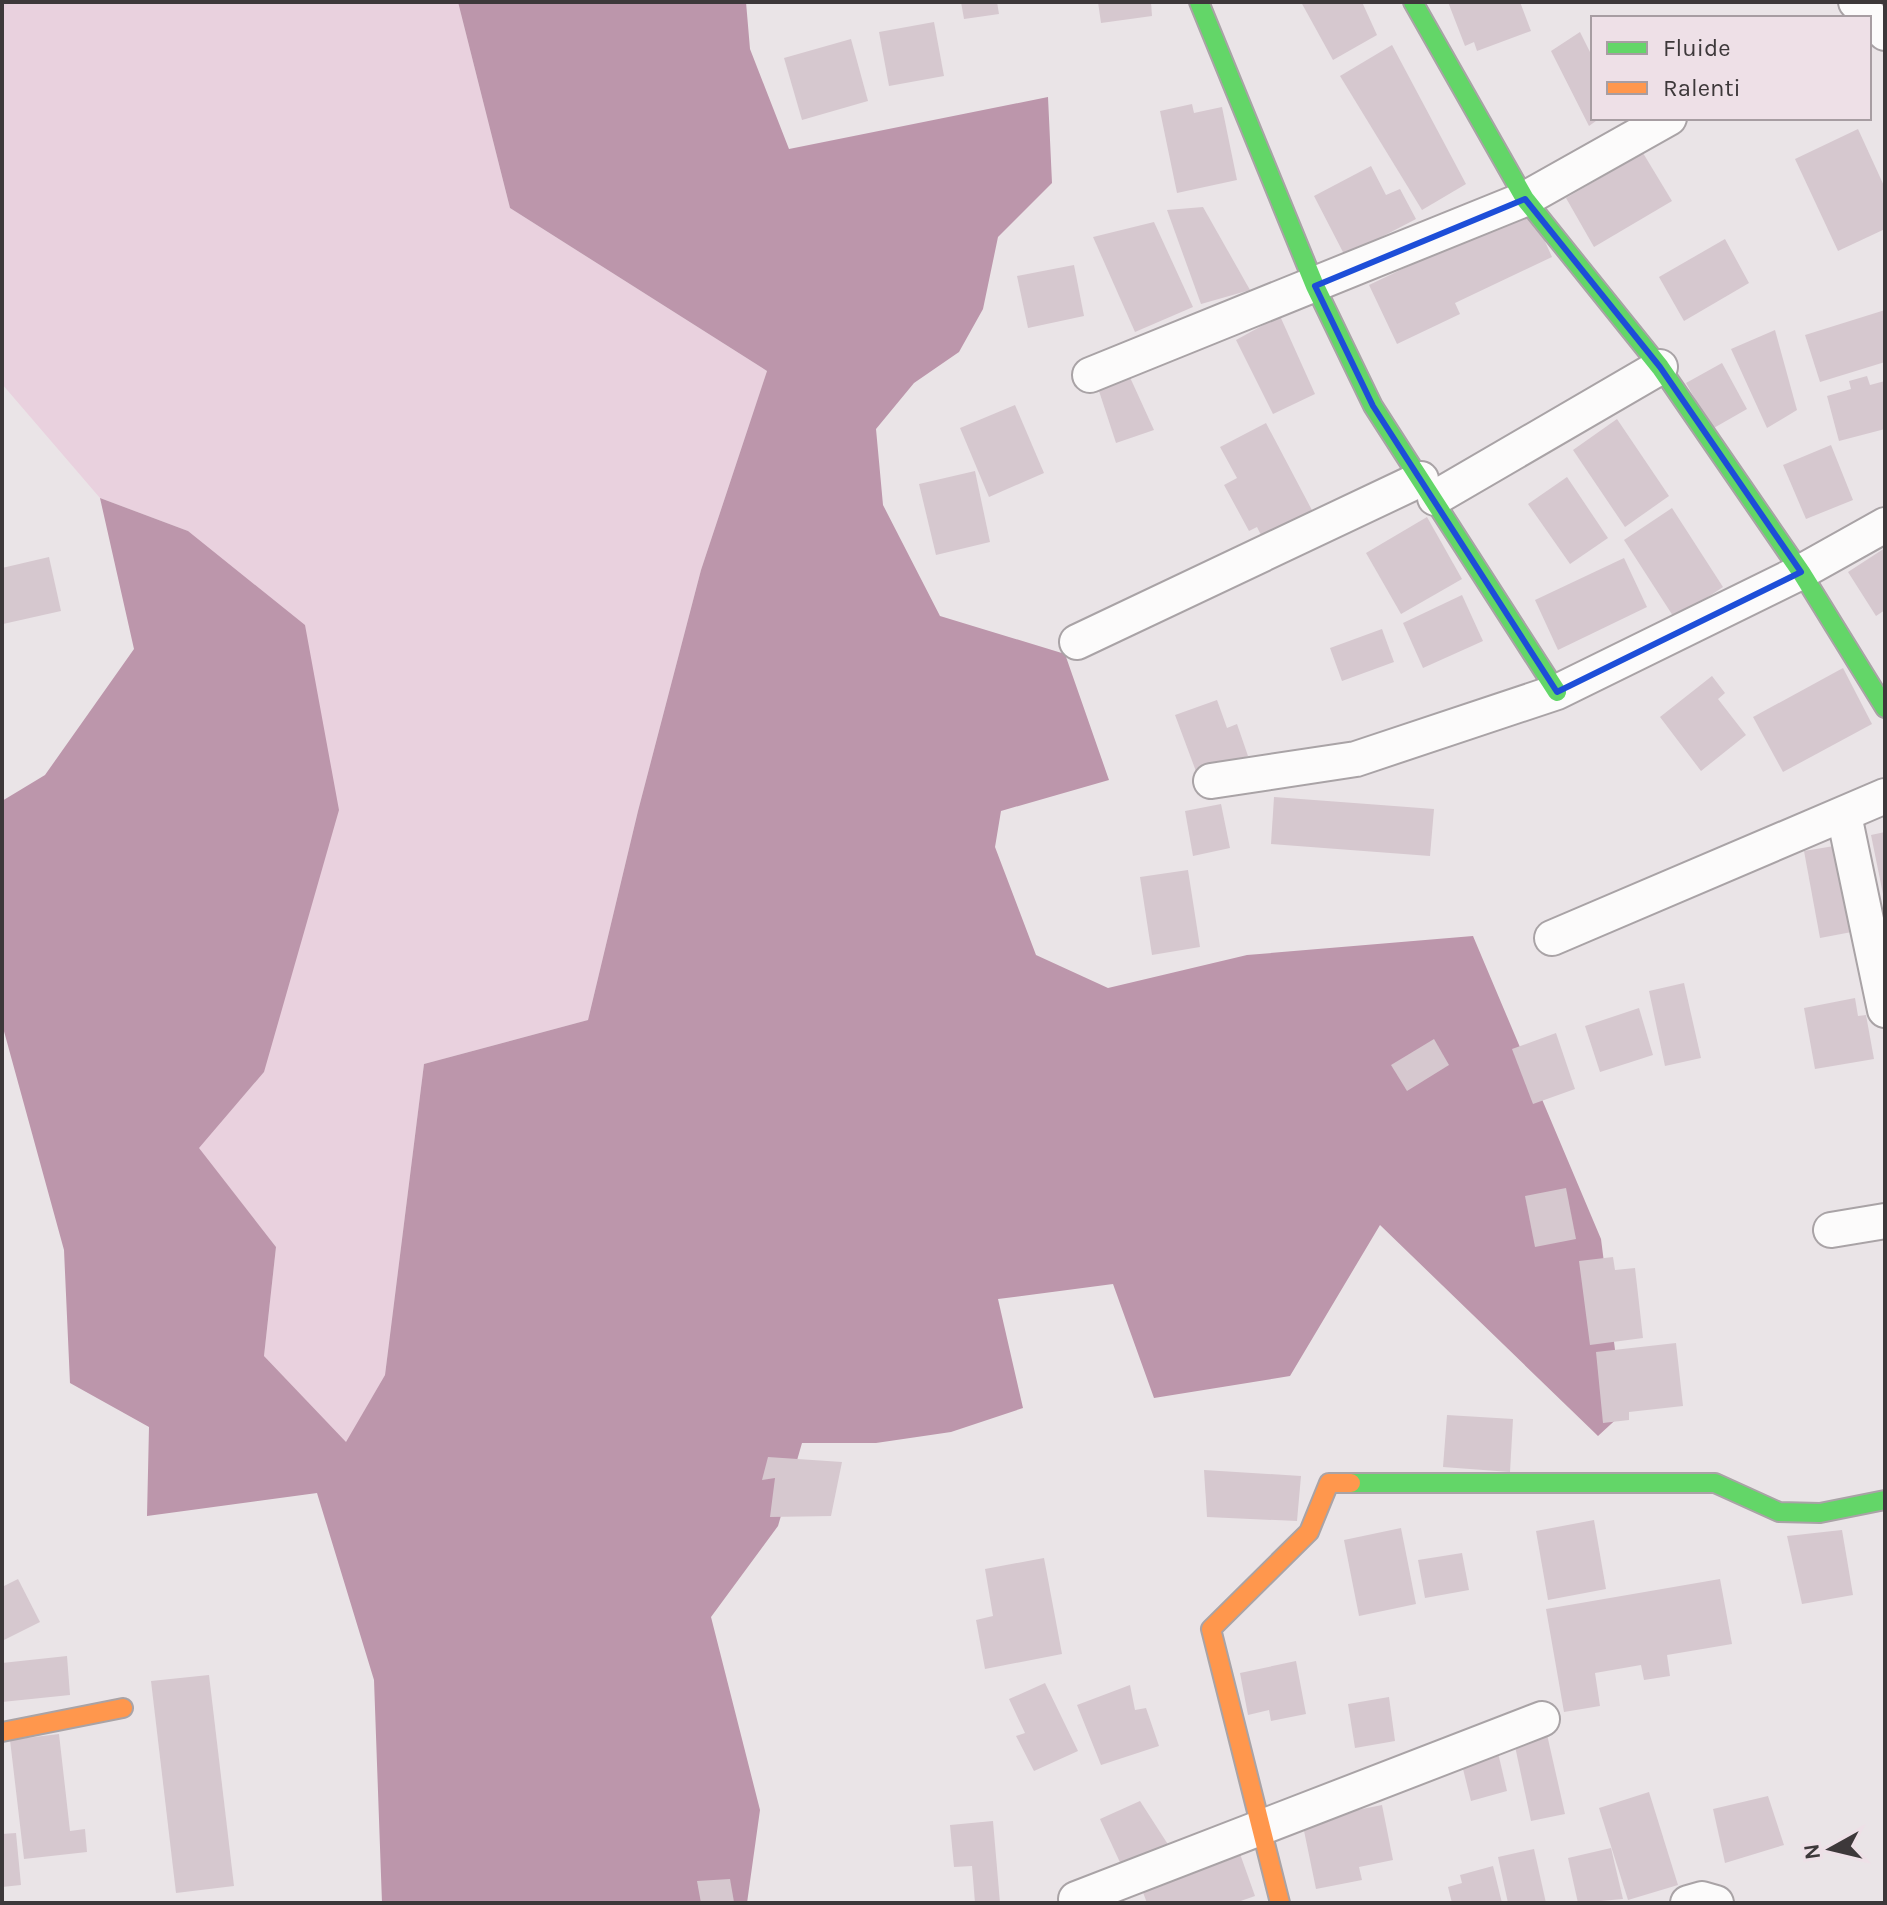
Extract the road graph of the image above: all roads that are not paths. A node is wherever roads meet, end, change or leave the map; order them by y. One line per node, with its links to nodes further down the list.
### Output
1 (1199, 2): 5 (street)
2 (1413, 2): 4 (street)
3 (1665, 120): 4 (street)
4 (1525, 199): 5 (street); 6 (street)
5 (1315, 286): 7 (street); 8 (street)
6 (1660, 367): 8 (street); 10 (street)
7 (1090, 375)
8 (1428, 488): 11 (street); 12 (street)
9 (1885, 525): 10 (street)
10 (1801, 572): 12 (street); 13 (street)
11 (1077, 642)
12 (1557, 692): 14 (street)
13 (1885, 708)
14 (1211, 781)
15 (1885, 796): 16 (street)
16 (1844, 815): 17 (street); 18 (street)
17 (1552, 938)
18 (1885, 1010)
19 (1885, 1221): 20 (street)
20 (1831, 1230)
21 (1885, 1500): 25 (street)
22 (123, 1708): 24 (street)
23 (1542, 1719): 25 (street)
24 (2, 1732)
25 (1258, 1827): 26 (street); 27 (street)
26 (1076, 1899)
27 (1280, 1903)
28 (1688, 1903): 29 (street)
29 (1716, 1903)

